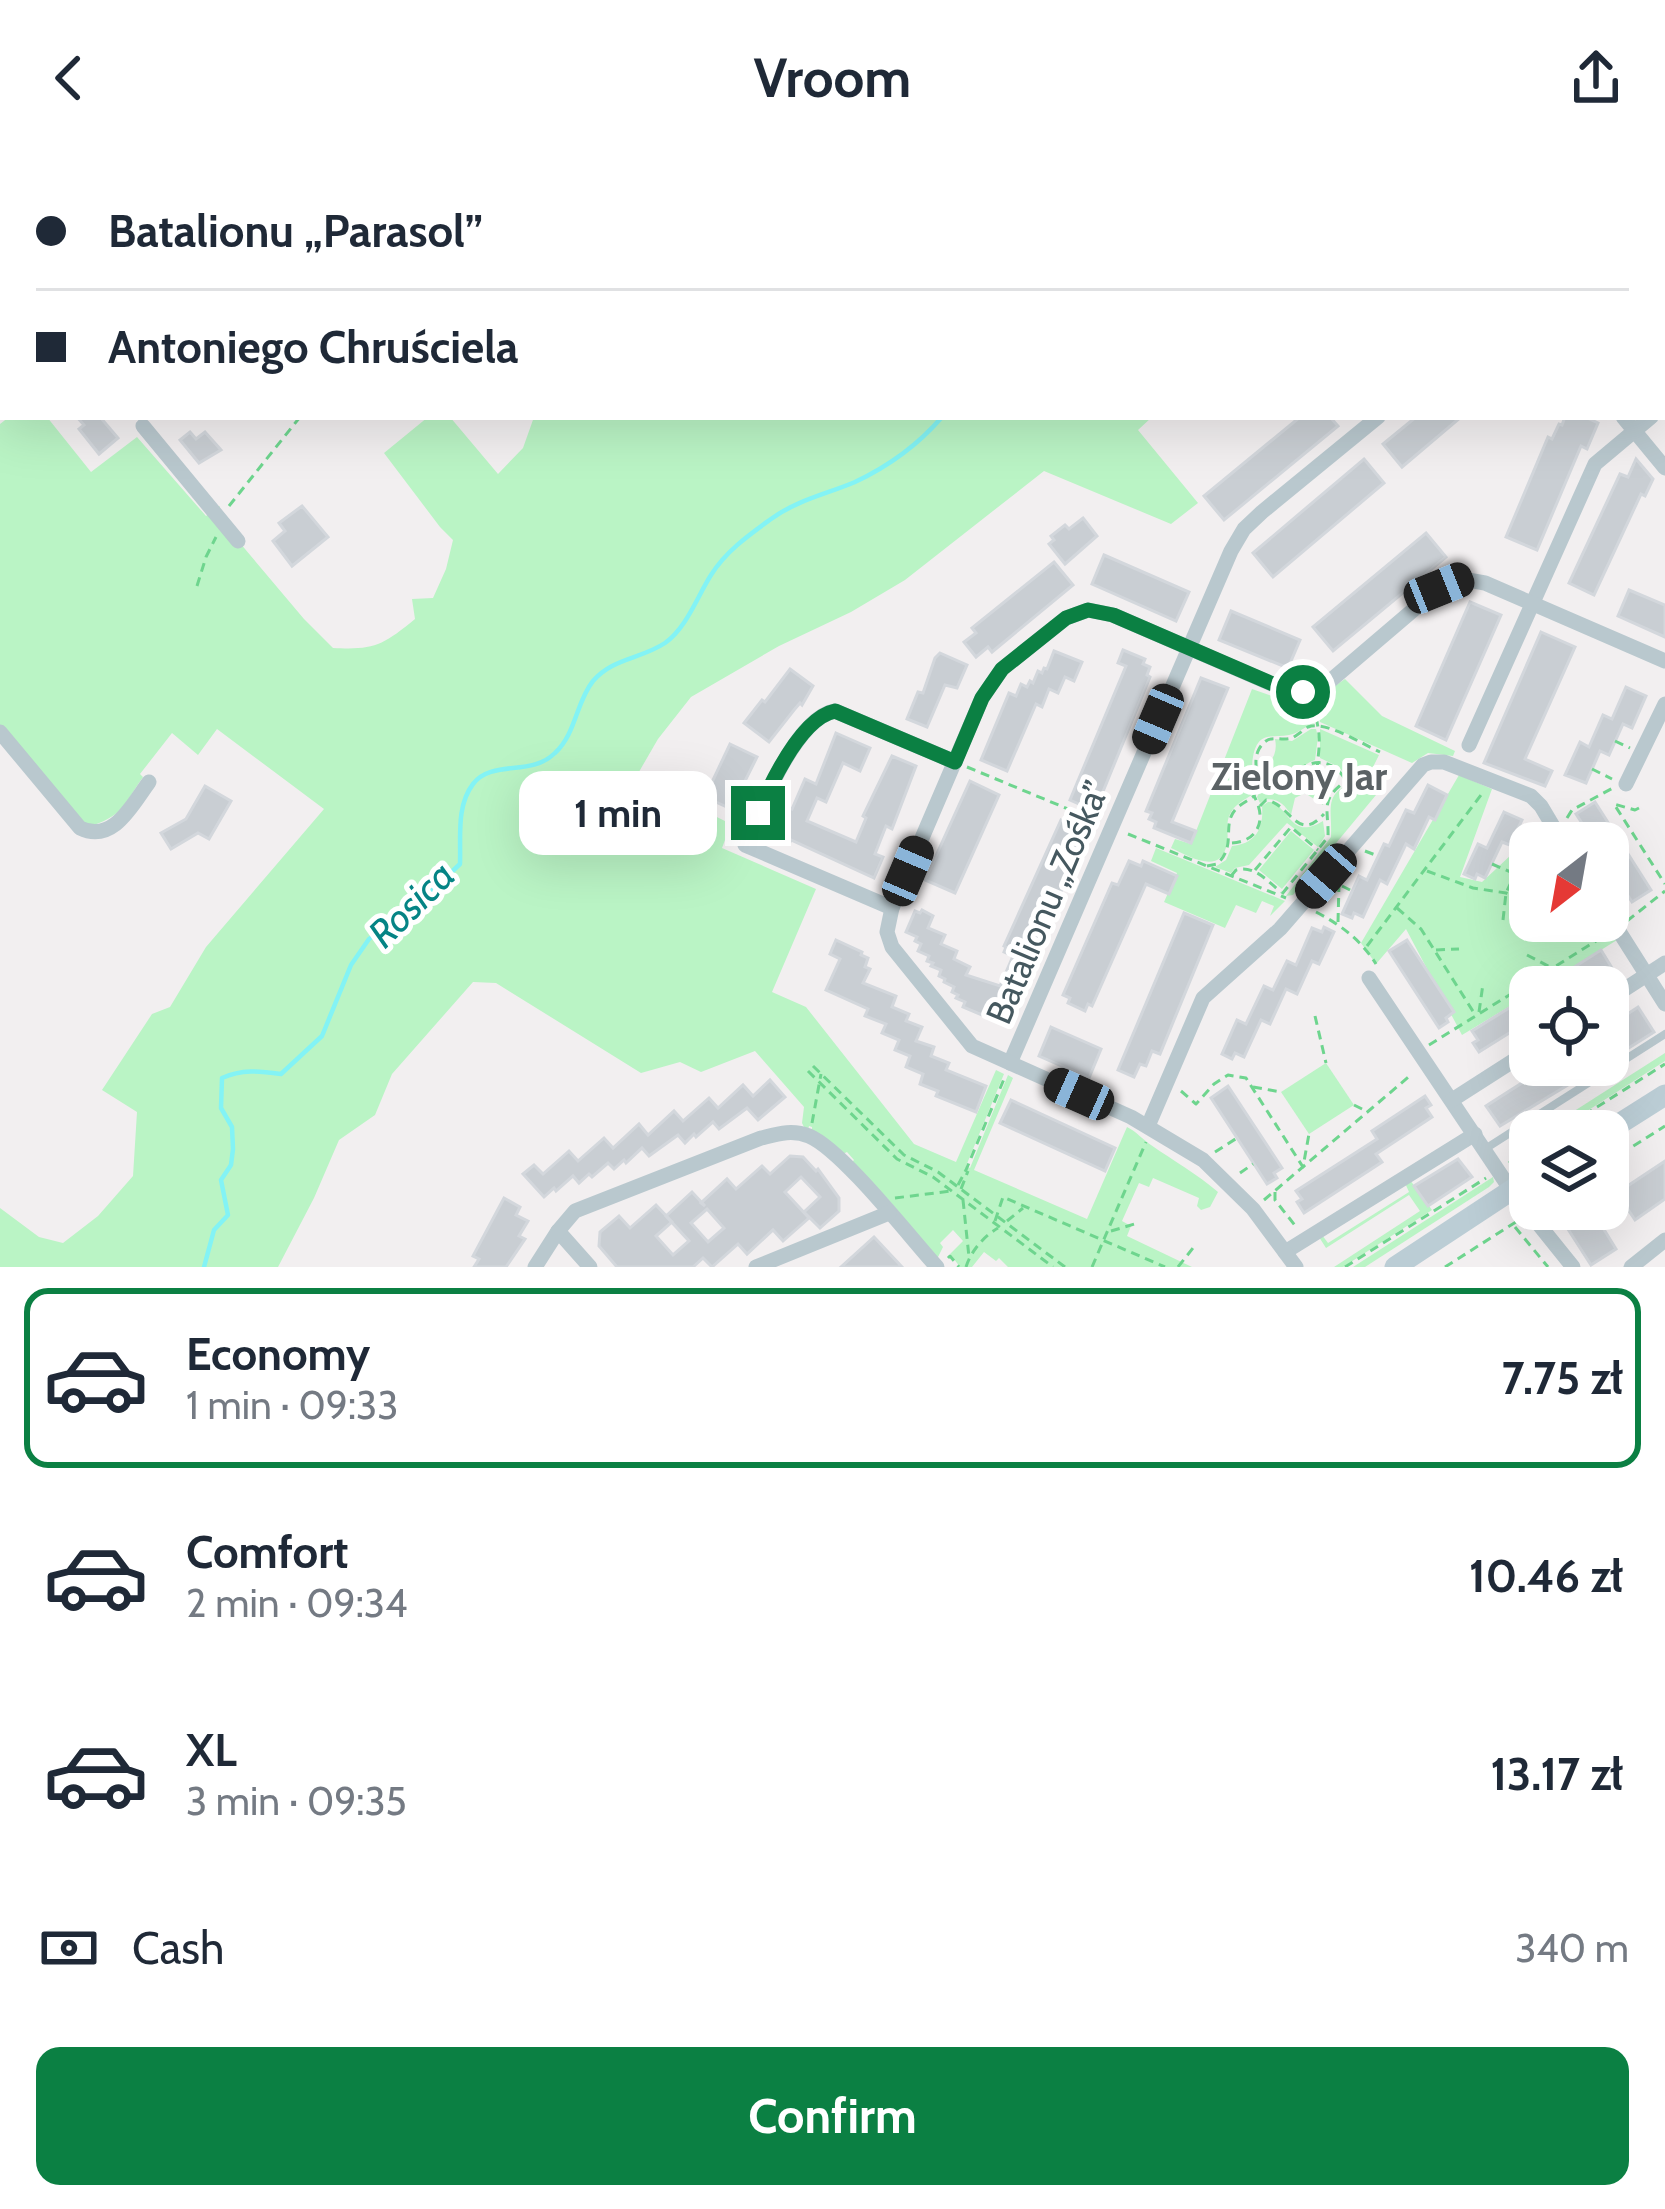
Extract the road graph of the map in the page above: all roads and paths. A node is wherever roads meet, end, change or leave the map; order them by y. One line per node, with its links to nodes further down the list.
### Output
1 (144, 420): 6 (street)
2 (298, 420): 6 (path)
3 (1374, 420): 10 (street, Batalionu „Zośka”)
4 (1629, 424): 5 (street); 9 (street)
5 (1665, 468)
6 (223, 523): 7 (street); 8 (path)
7 (238, 542)
8 (197, 586)
9 (1532, 604): 11 (street); 12 (street); 16 (street)
10 (1190, 647): 12 (street); 19 (street); 38 (street, Batalionu „Zośka”)
11 (1665, 661)
12 (1310, 691): 14 (path)
13 (1665, 704): 26 (street)
14 (1318, 725): 17 (path); 18 (path); 27 (path)
15 (0, 732): 25 (street)
16 (1469, 745)
17 (1380, 752)
18 (1317, 761): 24 (path); 27 (path); 30 (path)
19 (955, 762): 38 (path); 55 (street); 55 (street)
20 (1592, 769): 21 (path)
21 (1607, 776): 28 (path); 28 (path)
22 (1366, 780): 24 (path)
23 (1492, 780): 33 (street); 44 (path); 47 (street)
24 (1346, 781): 30 (path)
25 (149, 782)
26 (1626, 784)
27 (1258, 788): 29 (path)
28 (1609, 790): 37 (path)
29 (1255, 796): 31 (path); 39 (path)
30 (1328, 799): 34 (path)
31 (1260, 806): 34 (path); 39 (path)
32 (1639, 808): 49 (path)
33 (1545, 812): 35 (path); 36 (street)
34 (1325, 813): 40 (path)
35 (1540, 822)
36 (1551, 822)
37 (1567, 822)
38 (1112, 827): 42 (path); 83 (street, Batalionu „Zośka”)
39 (1230, 844): 42 (path)
40 (1319, 851): 43 (path); 52 (path)
41 (1492, 863): 45 (path)
42 (1206, 866): 46 (path)
43 (1255, 870): 46 (path); 52 (path)
44 (1425, 870): 51 (path); 56 (path)
45 (1509, 872)
46 (1232, 876): 52 (path)
47 (1333, 880): 50 (path); 54 (street); 59 (path)
48 (1509, 886): 51 (path)
49 (1665, 888): 57 (path)
50 (1352, 891)
51 (1506, 893): 53 (path); 58 (path)
52 (1282, 894): 54 (path)
53 (1509, 894)
54 (1301, 904): 86 (street)
55 (892, 908): 83 (street)
56 (1396, 908): 62 (path); 64 (path)
57 (1629, 911)
58 (1503, 920)
59 (1338, 924)
60 (1592, 942): 68 (path)
61 (1626, 942): 69 (street)
62 (1366, 947)
63 (1460, 949): 64 (path)
64 (1434, 950): 75 (path)
65 (1527, 955): 67 (path)
66 (1665, 963): 69 (street)
67 (1548, 966)
68 (1555, 966)
69 (1647, 975): 72 (street); 74 (street)
70 (1370, 978): 78 (street)
71 (1483, 984): 75 (path)
72 (1629, 987)
73 (1509, 995): 75 (path)
74 (1665, 1004)
75 (1477, 1015): 78 (path)
76 (1315, 1016): 79 (path)
77 (1665, 1034): 104 (lane)
78 (1421, 1058): 91 (street); 94 (path)
79 (1326, 1063)
80 (1509, 1063): 91 (street)
81 (1665, 1064): 93 (path)
82 (813, 1066): 85 (path)
83 (1008, 1068): 98 (street); 113 (path)
84 (808, 1071): 87 (path)
85 (821, 1074): 87 (path); 96 (path)
86 (1168, 1080): 88 (path); 98 (street)
87 (819, 1082): 99 (path); 102 (path)
88 (1251, 1087): 89 (path); 109 (path)
89 (1281, 1092)
90 (1665, 1094): 95 (street)
91 (1452, 1100): 101 (street)
92 (1354, 1105): 94 (path)
93 (1592, 1110)
94 (1368, 1112): 109 (path)
95 (1629, 1117)
96 (874, 1125): 99 (path); 113 (path)
97 (1665, 1126): 105 (path)
98 (1148, 1132): 106 (street); 130 (path)
99 (871, 1133): 115 (path)
100 (1309, 1134): 109 (path)
101 (1475, 1134): 104 (street); 131 (street)
102 (809, 1136): 119 (street); 129 (street)
103 (1237, 1138): 106 (path)
104 (1485, 1149): 110 (street)
105 (1629, 1149)
106 (1203, 1160): 112 (street)
107 (1509, 1163): 110 (path)
108 (1253, 1164): 112 (path)
109 (1303, 1167): 114 (path)
110 (1498, 1170): 111 (street); 148 (path)
111 (1509, 1177)
112 (1228, 1181): 120 (street)
113 (959, 1188): 115 (path); 121 (path)
114 (1275, 1190): 120 (path); 131 (path)
115 (952, 1191): 117 (path); 119 (path)
116 (1509, 1192): 149 (street)
117 (963, 1199): 122 (path); 136 (path)
118 (1025, 1206): 121 (path); 123 (path); 132 (path)
119 (883, 1207): 140 (street); 141 (street)
120 (1253, 1208): 135 (street)
121 (997, 1215): 122 (path); 123 (path)
122 (994, 1222): 125 (path)
123 (1006, 1222): 144 (path)
124 (1138, 1223): 130 (path)
125 (1000, 1227): 136 (path); 143 (path)
126 (1509, 1227): 150 (path)
127 (1518, 1230): 151 (path)
128 (1544, 1230): 152 (street)
129 (558, 1231): 138 (street); 139 (street)
130 (1107, 1232): 132 (path)
131 (1306, 1238): 135 (street)
132 (1103, 1240): 137 (path); 145 (path)
133 (1665, 1240): 153 (street)
134 (1193, 1248): 146 (path)
135 (1285, 1252): 147 (street)
136 (969, 1258): 142 (path)
137 (1163, 1266)
138 (535, 1267)
139 (590, 1267)
140 (756, 1267)
141 (937, 1267)
142 (966, 1267)
143 (1053, 1267)
144 (1065, 1267)
145 (1092, 1267)
146 (1178, 1267)
147 (1295, 1267)
148 (1346, 1267)
149 (1395, 1267)
150 (1445, 1267)
151 (1548, 1267)
152 (1573, 1267)
153 (1631, 1267)

